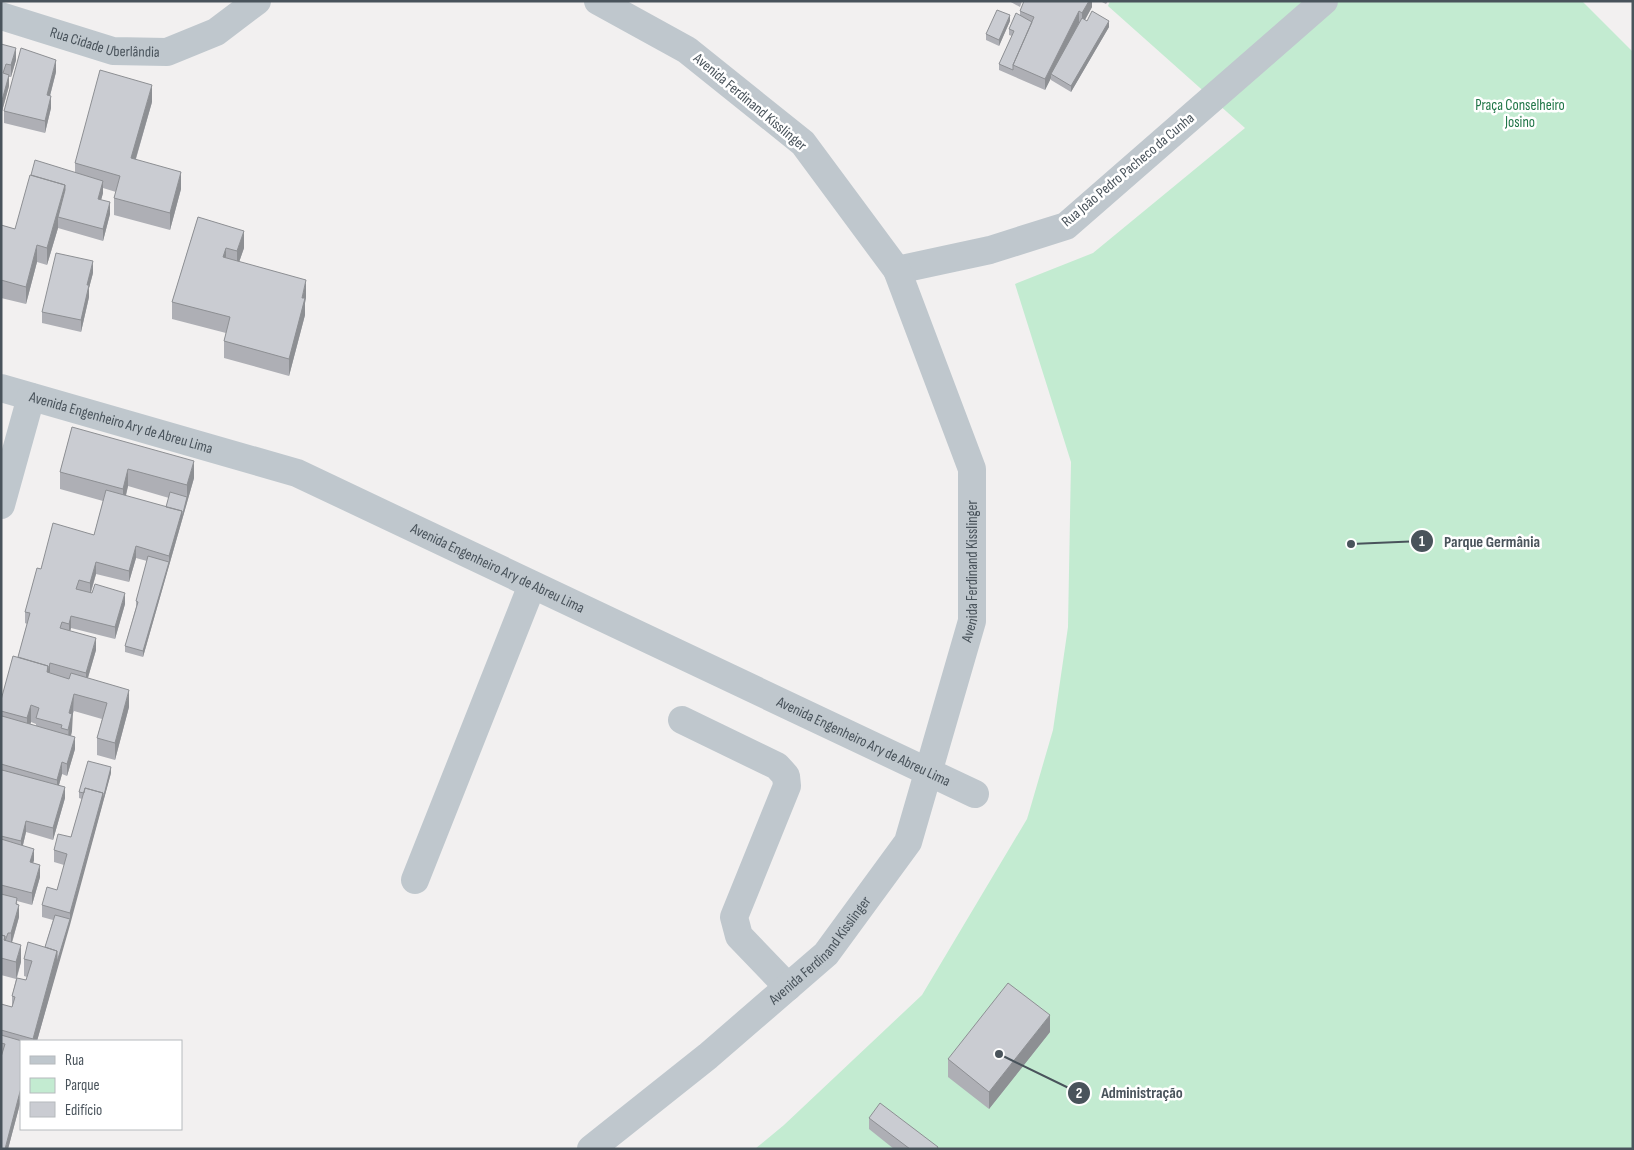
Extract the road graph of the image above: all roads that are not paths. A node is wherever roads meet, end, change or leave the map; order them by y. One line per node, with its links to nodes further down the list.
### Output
1 (257, 1): 4 (street, Rua Cidade Uberlândia)
2 (598, 1): 5 (street, Avenida Ferdinand Kisslinger)
3 (1324, 1): 5 (street, Rua João Pedro Pacheco da Cunha)
4 (1, 16)
5 (897, 270): 11 (street, Avenida Ferdinand Kisslinger)
6 (1, 388): 7 (street, Avenida Engenheiro Ary de Abreu Lima)
7 (31, 397): 8 (street); 9 (street, Avenida Engenheiro Ary de Abreu Lima)
8 (1, 505)
9 (532, 585): 11 (street, Avenida Engenheiro Ary de Abreu Lima); 13 (street)
10 (682, 720): 14 (street)
11 (928, 773): 12 (street, Avenida Engenheiro Ary de Abreu Lima); 14 (street, Avenida Ferdinand Kisslinger)
12 (975, 794)
13 (414, 880)
14 (788, 987): 15 (street, Avenida Ferdinand Kisslinger)
15 (591, 1149)

